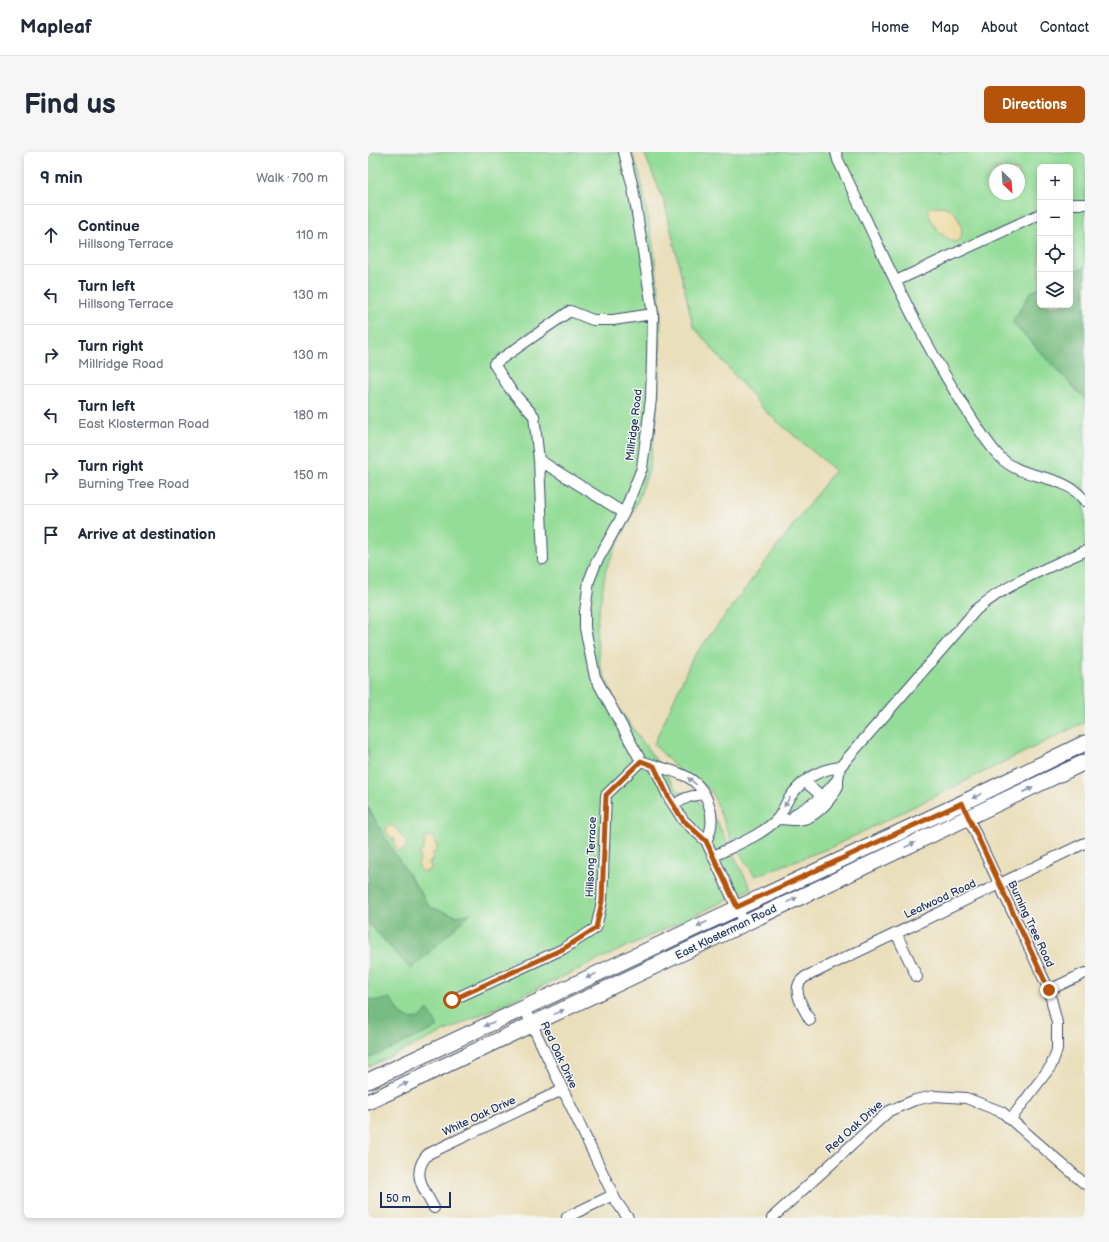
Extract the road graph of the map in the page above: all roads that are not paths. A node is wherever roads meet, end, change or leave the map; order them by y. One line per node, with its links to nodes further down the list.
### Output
1 (624, 152): 7 (street, Millridge Road)
2 (836, 152): 6 (street)
3 (1073, 204): 4 (street)
4 (1085, 204)
5 (1037, 215): 6 (street)
6 (896, 281): 9 (street)
7 (653, 314): 8 (street); 10 (street, Millridge Road)
8 (538, 460): 10 (street); 12 (street)
9 (1085, 501)
10 (624, 513): 14 (street, Millridge Road)
11 (1085, 551): 17 (street)
12 (543, 559)
13 (1085, 743): 21 (main road, East Klosterman Road, one-way to 21)
14 (641, 761): 16 (street); 35 (street, Hillsong Terrace)
15 (1085, 762): 24 (main road, East Klosterman Road, one-way to 15)
16 (654, 766): 19 (street, one-way to 16); 22 (street)
17 (840, 767): 18 (street); 20 (street)
18 (804, 781): 20 (street); 23 (street, one-way to 23)
19 (704, 794): 22 (street); 25 (street)
20 (823, 802): 23 (street)
21 (962, 803): 24 (street, Burning Tree Road); 29 (main road, East Klosterman Road)
22 (674, 806): 25 (street)
23 (778, 818): 27 (street)
24 (968, 818): 28 (street, Burning Tree Road); 30 (main road, East Klosterman Road, one-way to 24)
25 (706, 841): 27 (street)
26 (1085, 843): 28 (street, Leafwood Road)
27 (714, 856): 29 (street)
28 (999, 884): 31 (street, Leafwood Road); 34 (street, Burning Tree Road)
29 (737, 907): 30 (street); 36 (main road, East Klosterman Road, one-way to 36)
30 (744, 923): 38 (main road, East Klosterman Road, one-way to 30)
31 (896, 932): 33 (street); 37 (street, Leafwood Road)
32 (1085, 973): 34 (street)
33 (917, 977)
34 (1049, 990): 42 (street, Burning Tree Road)
35 (452, 1000)
36 (524, 1008): 38 (street, Red Oak Drive); 39 (main road, East Klosterman Road, one-way to 39)
37 (810, 1020)
38 (532, 1025): 40 (street, Red Oak Drive); 41 (main road, East Klosterman Road, one-way to 38)
39 (368, 1081)
40 (562, 1090): 44 (street, Red Oak Drive); 45 (street, White Oak Drive)
41 (368, 1102)
42 (1011, 1119): 43 (street, Red Oak Drive); 48 (street, Red Oak Drive)
43 (1085, 1184)
44 (613, 1195): 46 (street); 47 (street, Red Oak Drive)
45 (434, 1208)
46 (567, 1217)
47 (628, 1218)
48 (772, 1218)

